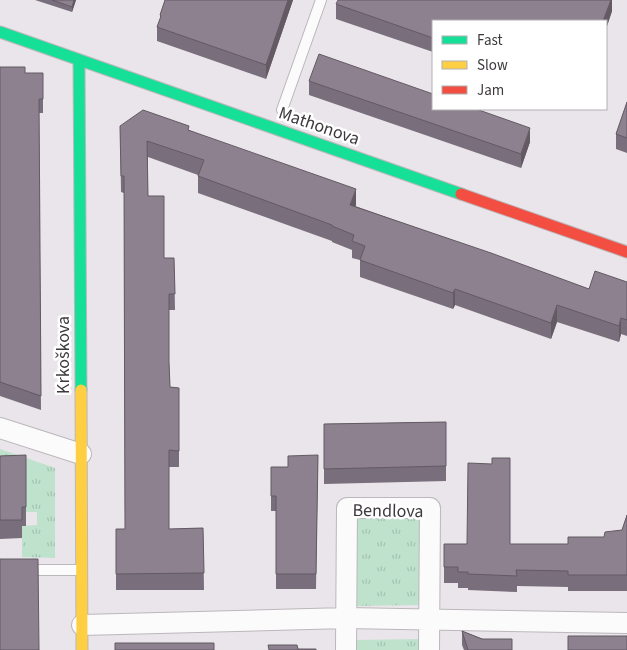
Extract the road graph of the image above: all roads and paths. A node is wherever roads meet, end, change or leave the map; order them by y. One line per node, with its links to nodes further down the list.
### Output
1 (321, 0): 4 (lane)
2 (0, 32): 3 (street, Mathonova)
3 (79, 60): 5 (street, Mathonova); 7 (street, Krkoškova)
4 (282, 110)
5 (627, 252)
6 (0, 428): 7 (street)
7 (81, 454): 9 (street, Krkoškova)
8 (0, 570): 9 (lane)
9 (82, 570): 13 (street, Krkoškova)
10 (346, 618): 11 (street); 11 (street, Bendlova); 13 (street); 15 (street, Bendlova)
11 (429, 619): 12 (street); 16 (street, Bendlova)
12 (627, 623)
13 (82, 626): 14 (street, Krkoškova)
14 (82, 650)
15 (346, 650)
16 (429, 650)

